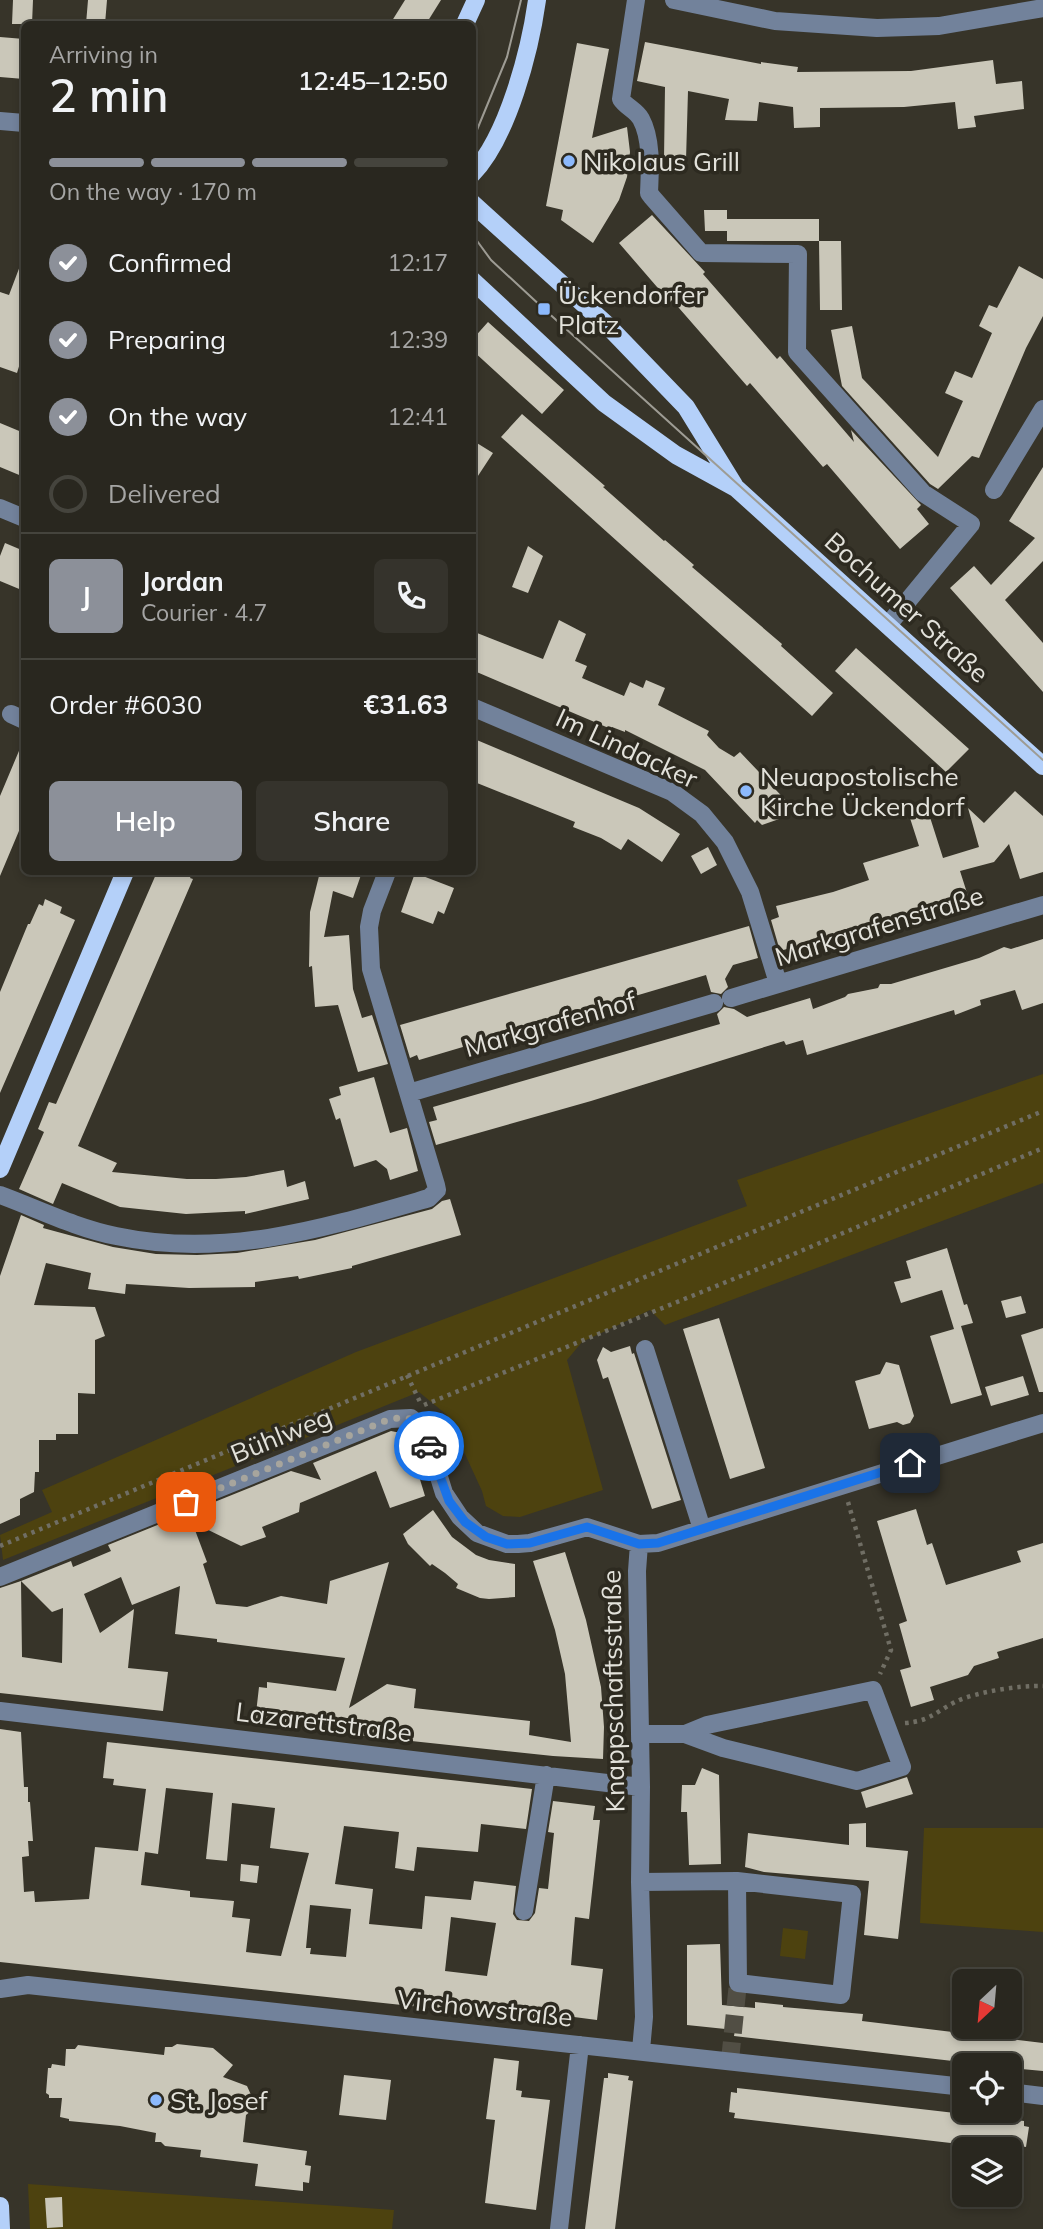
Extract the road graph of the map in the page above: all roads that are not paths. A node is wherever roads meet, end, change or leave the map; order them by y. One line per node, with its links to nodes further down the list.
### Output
1 (476, 0): 6 (main road)
2 (537, 0): 9 (main road)
3 (636, 0): 17 (street)
4 (674, 0): 5 (street)
5 (1043, 8)
6 (466, 21)
7 (0, 121): 8 (street)
8 (21, 123)
9 (476, 167)
10 (476, 207): 13 (main road, Bochumer Straße)
11 (476, 284): 13 (main road, Bochumer Straße)
12 (1043, 408): 14 (street)
13 (736, 488): 17 (main road, Bochumer Straße)
14 (993, 490)
15 (0, 508): 16 (street)
16 (21, 517)
17 (888, 625): 19 (main road, Bochumer Straße)
18 (476, 709): 23 (street, Im Lindacker)
19 (1043, 766)
20 (124, 875): 26 (main road)
21 (386, 875): 25 (street)
22 (1043, 905): 23 (street, Markgrafenstraße)
23 (778, 983): 24 (street, Markgrafenstraße)
24 (717, 1002): 25 (street, Markgrafenhof)
25 (409, 1093): 27 (street)
26 (0, 1169)
27 (0, 1195)
28 (645, 1349): 30 (street)
29 (1043, 1423): 30 (street, Knappschaftsstraße)
30 (702, 1529): 31 (street, Knappschaftsstraße)
31 (639, 1544): 32 (street, Bühlweg); 34 (street, Knappschaftsstraße)
32 (0, 1577)
33 (0, 1711): 36 (street, Lazarettstraße)
34 (640, 1734): 35 (street); 37 (street, Knappschaftsstraße)
35 (685, 1734): 35 (street)
36 (546, 1775): 37 (street, Lazarettstraße); 40 (street)
37 (641, 1787): 39 (street, Knappschaftsstraße)
38 (737, 1881): 38 (street); 39 (street)
39 (640, 1882): 43 (street, Knappschaftsstraße)
40 (524, 1911)
41 (0, 1989): 42 (street, Virchowstraße)
42 (580, 2045): 43 (street, Virchowstraße); 49 (street)
43 (641, 2050): 44 (street, Virchowstraße)
44 (952, 2086)
45 (1022, 2093): 46 (street)
46 (1043, 2096)
47 (0, 2206): 48 (main road)
48 (1, 2229)
49 (559, 2229)

